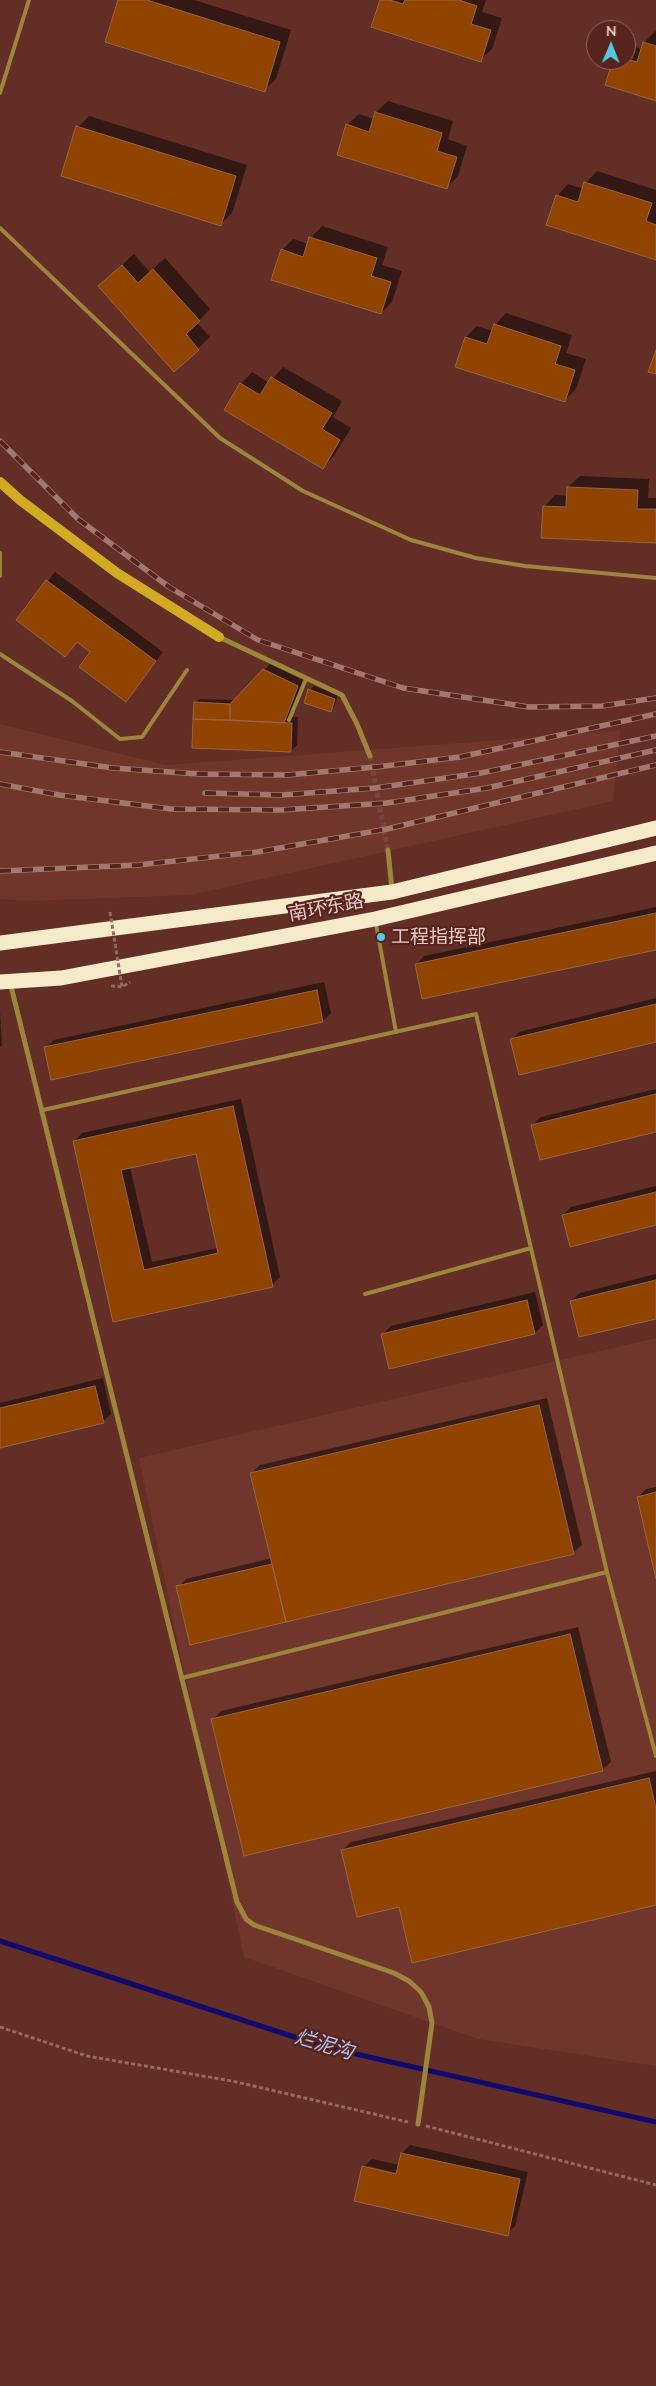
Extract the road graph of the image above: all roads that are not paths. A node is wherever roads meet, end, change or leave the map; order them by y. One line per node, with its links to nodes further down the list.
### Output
1 (28, 0): 2 (lane)
2 (0, 94)
3 (0, 228): 7 (lane)
4 (0, 482): 8 (street)
5 (0, 552): 6 (lane)
6 (0, 576)
7 (656, 578)
8 (219, 637): 11 (street)
9 (0, 654): 10 (lane)
10 (187, 670)
11 (306, 679): 12 (lane); 13 (street)
12 (289, 720)
13 (370, 756)
14 (656, 828): 17 (highway, 南环东路)
15 (388, 850): 17 (street)
16 (656, 853): 18 (highway, 南环东路)
17 (392, 892): 19 (highway, 南环东路)
18 (375, 920): 20 (highway, 南环东路); 21 (lane)
19 (0, 943)
20 (5, 982): 22 (street)
21 (396, 1032): 22 (lane); 23 (lane)
22 (43, 1110): 26 (street)
23 (531, 1248): 24 (lane); 25 (lane)
24 (365, 1294)
25 (607, 1572): 26 (lane); 27 (lane)
26 (182, 1678): 28 (street)
27 (656, 1756)
28 (418, 2124)

